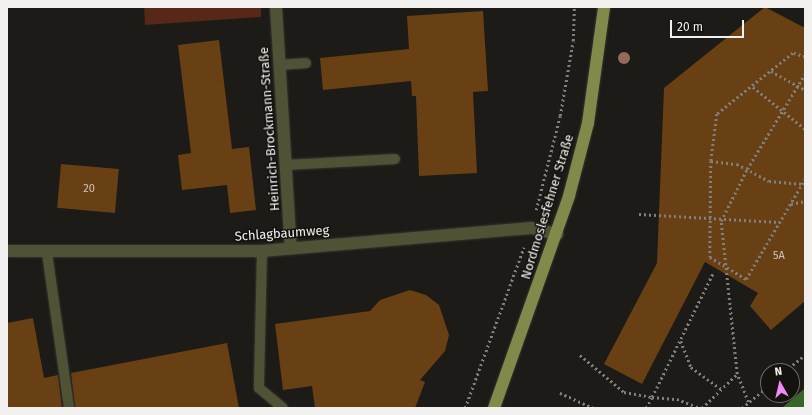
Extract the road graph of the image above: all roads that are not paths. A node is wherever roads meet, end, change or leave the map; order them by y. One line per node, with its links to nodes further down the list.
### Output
1 (276, 7): 4 (street, Heinrich-Brockmann-Straße)
2 (604, 7): 7 (main road, Nordmoslesfehner Straße)
3 (306, 63): 4 (lane)
4 (280, 66): 6 (street, Heinrich-Brockmann-Straße)
5 (395, 159): 6 (lane)
6 (286, 165): 8 (street, Heinrich-Brockmann-Straße)
7 (558, 234): 8 (street, Schlagbaumweg); 14 (main road, Nordmoslesfehner Straße)
8 (292, 249): 10 (street, Schlagbaumweg)
9 (7, 251): 11 (street, Schlagbaumweg)
10 (262, 251): 11 (street, Schlagbaumweg); 13 (lane)
11 (47, 253): 12 (lane)
12 (69, 408)
13 (283, 408)
14 (494, 408)

